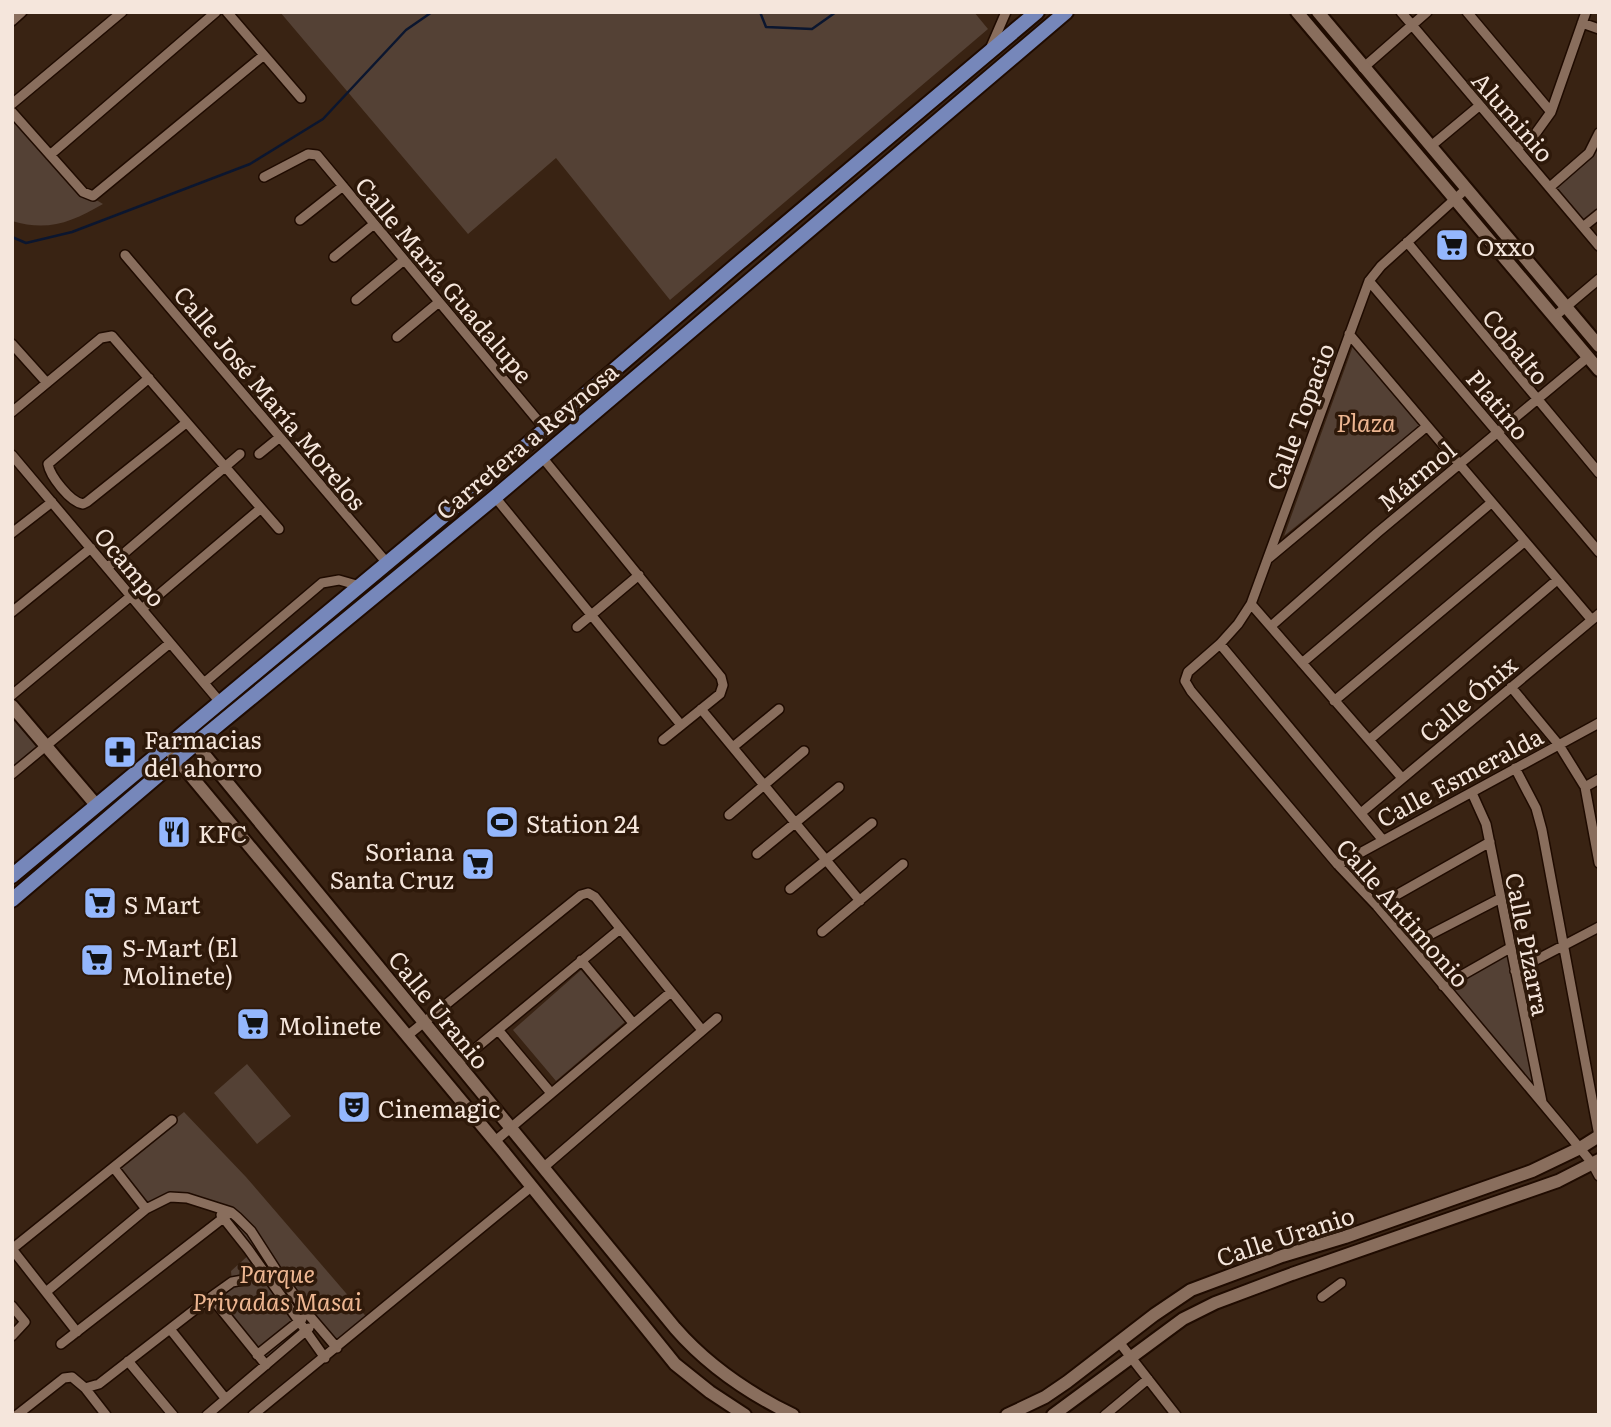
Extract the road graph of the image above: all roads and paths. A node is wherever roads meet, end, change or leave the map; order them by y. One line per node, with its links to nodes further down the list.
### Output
1 (22, 12): 14 (street)
2 (122, 12): 22 (street)
3 (216, 12): 30 (street)
4 (227, 12): 19 (street)
5 (1006, 12): 18 (street)
6 (1038, 12): 18 (main road, Carretera a Reynosa)
7 (1066, 12): 31 (main road, Carretera a Reynosa)
8 (1297, 12): 36 (street)
9 (1318, 12): 20 (street)
10 (1401, 12): 16 (street, Aluminio)
11 (1427, 12): 16 (street)
12 (1467, 12): 24 (street)
13 (1586, 12): 15 (street)
14 (12, 21)
15 (1582, 23): 17 (street); 24 (street)
16 (1412, 25): 20 (street); 23 (street, Aluminio)
17 (1599, 29)
18 (989, 54): 28 (main road, Carretera a Reynosa)
19 (264, 55): 21 (street); 30 (street)
20 (1363, 68): 27 (street)
21 (301, 98)
22 (12, 104)
23 (1479, 106): 27 (street); 29 (street, Aluminio)
24 (1551, 112): 29 (street)
25 (12, 113): 30 (street)
26 (1599, 133): 34 (street)
27 (1431, 146): 35 (street)
28 (877, 148): 31 (main road); 61 (main road, Carretera a Reynosa)
29 (1516, 148): 34 (street, Aluminio)
30 (50, 155)
31 (888, 162): 72 (main road, Carretera a Reynosa)
32 (264, 177): 33 (street, Calle María Guadalupe)
33 (343, 186): 38 (street); 39 (street, Calle María Guadalupe)
34 (1550, 187): 40 (street, Aluminio)
35 (1466, 189): 36 (street, Calle Topacio); 50 (street)
36 (1453, 200): 41 (street, Calle Topacio); 51 (street)
37 (1599, 214): 40 (street)
38 (300, 220)
39 (374, 224): 44 (street); 45 (street, Calle María Guadalupe)
40 (1583, 227): 42 (street, Aluminio)
41 (1407, 242): 47 (street, Calle Topacio); 60 (street, Cobalto)
42 (1599, 246)
43 (125, 256): 67 (street, Calle José María Morelos)
44 (334, 257)
45 (404, 260): 48 (street); 49 (street, Calle María Guadalupe)
46 (1599, 279): 50 (street)
47 (1370, 281): 52 (street, Calle Topacio); 66 (street, Platino)
48 (356, 300)
49 (439, 302): 53 (street); 65 (street, Calle María Guadalupe)
50 (1567, 308): 51 (street); 55 (street)
51 (1554, 317): 56 (street)
52 (1349, 334): 64 (street); 88 (street, Calle Topacio)
53 (397, 337)
54 (12, 344): 59 (street)
55 (1599, 346)
56 (1588, 357): 57 (street); 60 (street, Mármol)
57 (1599, 370)
58 (149, 378): 59 (street); 63 (street); 63 (street)
59 (47, 383): 62 (street)
60 (1536, 400): 66 (street, Mármol); 75 (street, Cobalto)
61 (576, 403): 65 (main road, Carretera a Reynosa); 72 (main road)
62 (12, 412)
63 (186, 422): 74 (street)
64 (1426, 427): 73 (street); 88 (street)
65 (545, 429): 68 (main road, Carretera a Reynosa)
66 (1497, 432): 73 (street, Mármol); 86 (street, Platino)
67 (279, 438): 70 (street); 89 (street, Calle José María Morelos)
68 (533, 440): 76 (main road); 80 (main road, Carretera a Reynosa)
69 (240, 454): 74 (street)
70 (259, 454)
71 (12, 455): 78 (street, Ocampo)
72 (542, 457): 76 (main road, Carretera a Reynosa); 91 (street)
73 (1460, 464): 79 (street); 101 (street, Mármol)
74 (225, 467): 81 (street); 90 (street)
75 (1599, 473)
76 (508, 486): 77 (main road, Carretera a Reynosa)
77 (495, 497): 82 (main road, Carretera a Reynosa); 98 (street)
78 (52, 502): 84 (street); 87 (street, Ocampo)
79 (1491, 503): 85 (street); 105 (street)
80 (458, 504): 82 (main road); 89 (main road, Carretera a Reynosa)
81 (260, 509): 83 (street); 96 (street)
82 (480, 510): 107 (main road, Carretera a Reynosa)
83 (279, 529)
84 (12, 533)
85 (1524, 542): 92 (street); 111 (street)
86 (1597, 547)
87 (91, 548): 90 (street, Ocampo); 97 (street)
88 (1268, 559): 95 (street, Calle Topacio)
89 (387, 563): 93 (main road, Carretera a Reynosa)
90 (108, 567): 94 (street, Ocampo)
91 (639, 575): 98 (street); 114 (street)
92 (1557, 580): 99 (street); 120 (street)
93 (360, 586): 102 (main road, Carretera a Reynosa); 108 (street)
94 (131, 596): 96 (street, Ocampo); 110 (street)
95 (1251, 604): 101 (street); 104 (street, Calle Topacio)
96 (142, 609): 103 (street, Ocampo)
97 (12, 612)
98 (591, 615): 100 (street); 117 (street)
99 (1595, 617): 109 (street, Calle Ónix)
100 (577, 626)
101 (1271, 626): 105 (street)
102 (302, 633): 107 (main road); 112 (main road, Carretera a Reynosa)
103 (170, 643): 108 (street, Ocampo); 122 (street)
104 (1220, 644): 106 (street, Calle Topacio); 137 (street)
105 (1302, 663): 111 (street)
106 (1188, 672): 149 (street, Calle Antimonio)
107 (279, 675): 118 (main road, Carretera a Reynosa)
108 (204, 683): 112 (street, Ocampo)
109 (1511, 687): 121 (street); 129 (street, Calle Ónix)
110 (12, 695)
111 (1334, 701): 120 (street)
112 (220, 702): 118 (main road, Carretera a Reynosa)
113 (12, 706): 122 (street)
114 (701, 709): 117 (street); 124 (street)
115 (779, 709): 124 (street)
116 (1599, 723): 121 (street, Calle Esmeralda)
117 (681, 725): 119 (street)
118 (190, 738): 123 (main road, Carretera a Reynosa); 126 (main road, Carretera a Reynosa); 167 (street, Calle Uranio)
119 (663, 740)
120 (1369, 740): 129 (street)
121 (1559, 745): 127 (street, Calle Esmeralda); 134 (street)
122 (47, 746): 128 (street); 136 (street)
123 (167, 747): 126 (street, Calle Uranio); 136 (main road, Carretera a Reynosa)
124 (733, 747): 131 (street)
125 (804, 751): 131 (street)
126 (177, 759): 132 (main road, Carretera a Reynosa); 171 (street, Calle Uranio)
127 (1515, 768): 135 (street, Calle Esmeralda); 160 (street)
128 (12, 774)
129 (1402, 778): 137 (street, Calle Ónix)
130 (1599, 779): 134 (street)
131 (763, 785): 138 (street); 139 (street)
132 (146, 786): 136 (main road); 148 (main road, Carretera a Reynosa)
133 (839, 787): 139 (street)
134 (1585, 787): 142 (street)
135 (1472, 793): 141 (street, Calle Esmeralda); 143 (street, Calle Pizarra)
136 (97, 806): 148 (main road); 150 (main road, Carretera a Reynosa)
137 (1361, 813): 141 (street)
138 (729, 815)
139 (794, 823): 144 (street); 145 (street)
140 (872, 823): 145 (street)
141 (1382, 839): 149 (street, Calle Esmeralda)
142 (1596, 839): 146 (street)
143 (1490, 842): 152 (street, Calle Pizarra); 155 (street)
144 (757, 854)
145 (826, 861): 151 (street); 154 (street)
146 (1599, 863)
147 (903, 864): 154 (street)
148 (55, 865): 153 (main road, Carretera a Reynosa)
149 (1338, 865): 155 (street, Calle Antimonio)
150 (12, 876)
151 (790, 889)
152 (1501, 898): 159 (street); 161 (street, Calle Pizarra)
153 (12, 900)
154 (860, 901): 158 (street)
155 (1377, 906): 159 (street, Calle Antimonio)
156 (1599, 928): 160 (street)
157 (620, 929): 162 (street); 165 (street); 167 (street)
158 (822, 932)
159 (1410, 945): 164 (street, Calle Antimonio)
160 (1562, 947): 163 (street); 177 (street)
161 (1510, 948): 163 (street, Calle Pizarra); 164 (street)
162 (581, 960): 168 (street); 170 (street)
163 (1515, 971): 174 (street, Calle Pizarra)
164 (1443, 986): 174 (street, Calle Antimonio)
165 (671, 992): 168 (street); 169 (street)
166 (716, 1018): 169 (street)
167 (424, 1023): 171 (street); 172 (street, Calle Uranio)
168 (633, 1023): 173 (street)
169 (702, 1030): 181 (street)
170 (499, 1031): 172 (street); 173 (street)
171 (407, 1036): 178 (street, Calle Uranio)
172 (458, 1063): 176 (street, Calle Uranio)
173 (551, 1093): 176 (street)
174 (1542, 1104): 179 (street, Calle Antimonio)
175 (172, 1120): 182 (street)
176 (511, 1128): 178 (street); 181 (street, Calle Uranio)
177 (1599, 1136): 179 (street, Calle Uranio)
178 (495, 1142): 184 (street, Calle Uranio)
179 (1580, 1148): 180 (street, Calle Antimonio); 205 (street, Calle Uranio)
180 (1596, 1161): 183 (street, Calle Antimonio); 210 (street, Calle Uranio)
181 (544, 1167): 213 (street, Calle Uranio)
182 (114, 1168): 186 (street); 190 (street)
183 (1599, 1176)
184 (531, 1187): 207 (street); 216 (street, Calle Uranio)
185 (218, 1207): 186 (street); 187 (street); 188 (street)
186 (146, 1209): 194 (street)
187 (231, 1212): 188 (street); 189 (street)
188 (222, 1220): 191 (street); 203 (street)
189 (260, 1246): 191 (street); 198 (street)
190 (12, 1249): 194 (street)
191 (251, 1253): 199 (street)
192 (243, 1280): 195 (street)
193 (1340, 1283): 196 (street)
194 (46, 1292): 203 (street)
195 (211, 1297): 201 (street); 208 (street)
196 (1322, 1297)
197 (12, 1306): 204 (street)
198 (308, 1314): 199 (street); 200 (street)
199 (299, 1322): 202 (street); 208 (street)
200 (315, 1323): 202 (street); 207 (street)
201 (170, 1329): 211 (street); 217 (street)
202 (306, 1331): 209 (street); 212 (street)
203 (77, 1332): 206 (street)
204 (12, 1336)
205 (1119, 1342): 210 (street); 227 (street, Calle Uranio)
206 (61, 1344)
207 (337, 1348): 209 (street)
208 (257, 1355): 212 (street)
209 (326, 1357): 224 (street)
210 (1131, 1357): 214 (street); 228 (street, Calle Uranio)
211 (128, 1361): 215 (street); 222 (street)
212 (266, 1366): 217 (street)
213 (722, 1373): 216 (street); 226 (street, Calle Uranio)
214 (1148, 1379): 229 (street); 230 (street)
215 (85, 1388): 218 (street); 221 (street)
216 (710, 1392): 225 (street, Calle Uranio)
217 (225, 1398): 223 (street)
218 (29, 1405): 219 (street); 220 (street)
219 (17, 1415)
220 (38, 1415)
221 (106, 1415)
222 (173, 1415)
223 (207, 1415)
224 (253, 1415)
225 (744, 1415)
226 (793, 1415)
227 (1007, 1415)
228 (1053, 1415)
229 (1105, 1415)
230 (1176, 1415)

